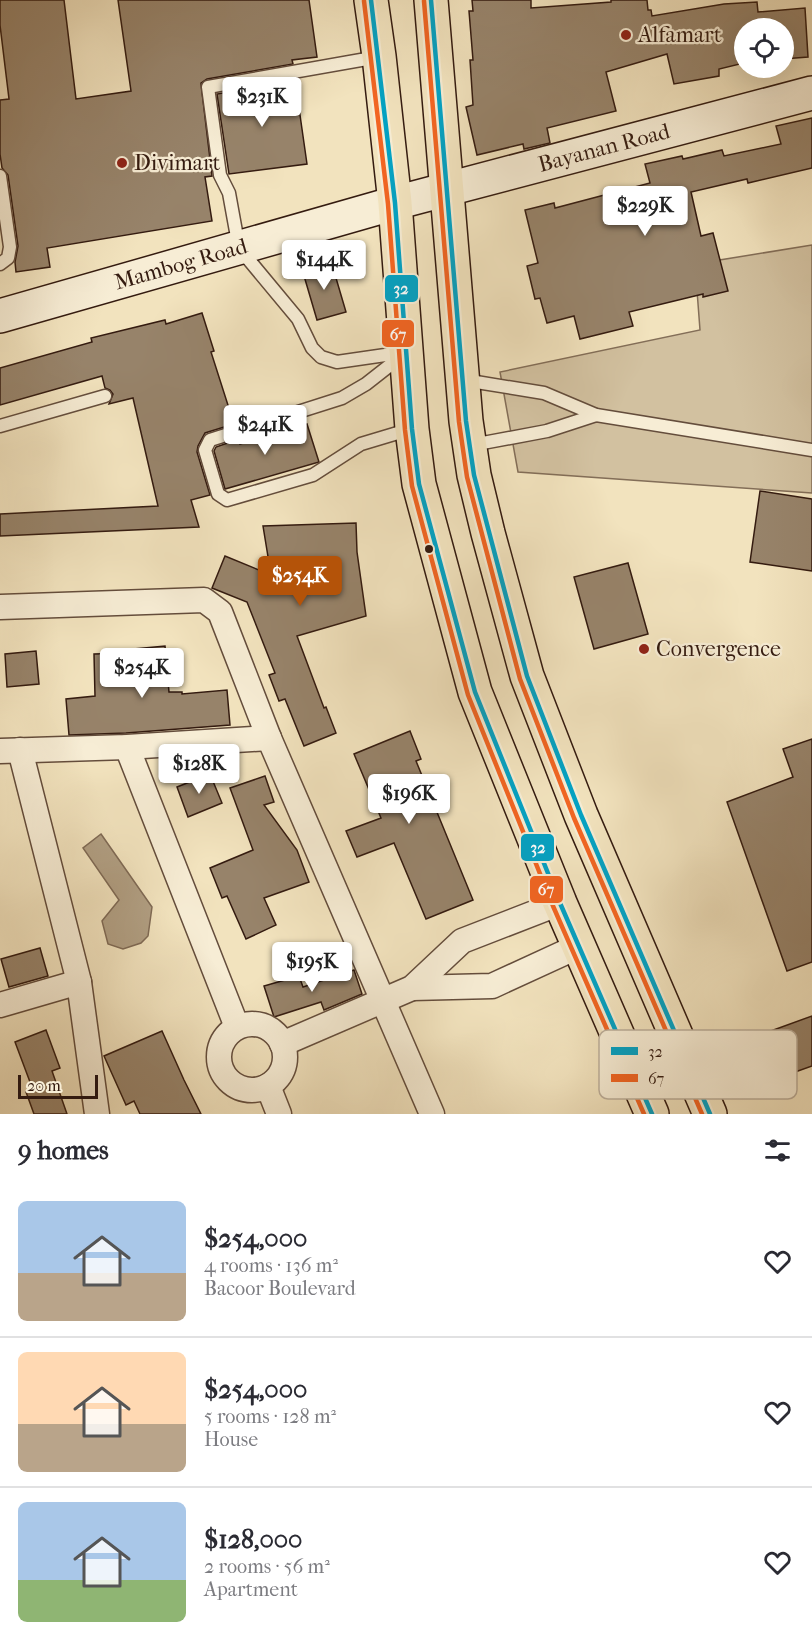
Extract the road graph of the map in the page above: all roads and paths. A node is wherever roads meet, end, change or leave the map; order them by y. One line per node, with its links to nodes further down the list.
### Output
1 (371, 0): 3 (main road)
2 (431, 0): 6 (main road)
3 (379, 57): 7 (main road); 8 (lane)
4 (812, 93): 6 (main road, Bayanan Road)
5 (0, 176): 9 (lane)
6 (447, 190): 7 (main road, Bayanan Road); 12 (main road)
7 (395, 203): 8 (main road, Mambog Road); 11 (main road)
8 (239, 248): 10 (main road, Mambog Road); 11 (lane)
9 (0, 264)
10 (0, 316)
11 (406, 352): 16 (main road); 16 (lane)
12 (463, 380): 14 (lane); 17 (main road)
13 (105, 396): 15 (lane)
14 (596, 415): 17 (lane); 18 (lane)
15 (0, 426)
16 (412, 429): 23 (main road)
17 (469, 446): 31 (main road)
18 (812, 450)
19 (0, 608): 20 (street)
20 (269, 738): 21 (street); 27 (street)
21 (127, 747): 22 (street); 29 (street)
22 (10, 750): 25 (street)
23 (560, 903): 24 (main road); 26 (street)
24 (579, 946): 26 (street); 30 (main road)
25 (79, 982): 28 (street); 36 (street)
26 (412, 988): 27 (street)
27 (381, 1000): 32 (street); 38 (street)
28 (0, 1005)
29 (237, 1027): 32 (street); 33 (street)
30 (616, 1030)
31 (674, 1030)
32 (282, 1044): 33 (street)
33 (268, 1086): 37 (street)
34 (645, 1099): 39 (main road)
35 (704, 1099): 40 (main road)
36 (97, 1114)
37 (279, 1114)
38 (432, 1114)
39 (652, 1114)
40 (711, 1114)

